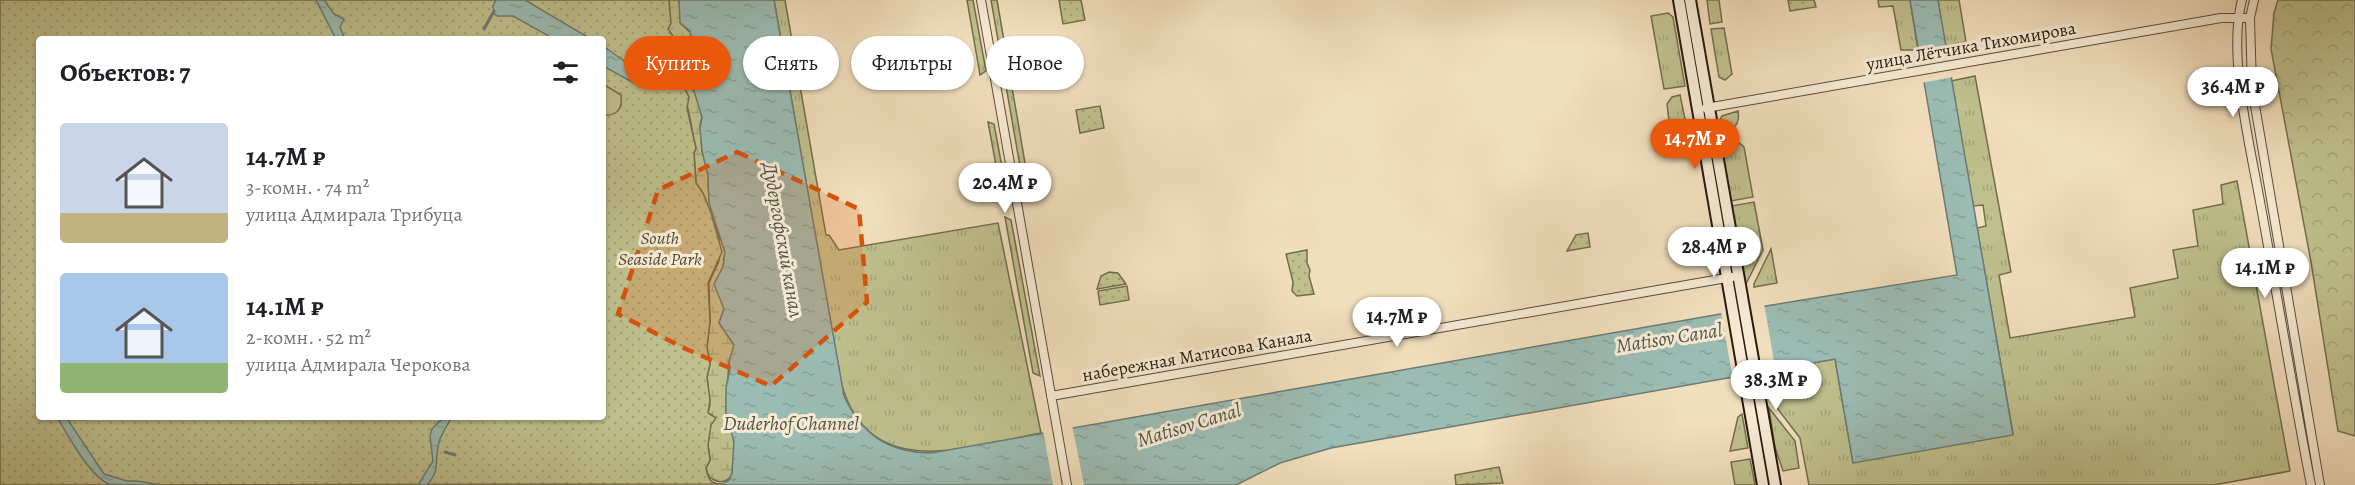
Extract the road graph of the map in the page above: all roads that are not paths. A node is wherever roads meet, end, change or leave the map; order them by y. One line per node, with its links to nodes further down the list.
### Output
1 (981, 0): 11 (street)
2 (1679, 0): 8 (street)
3 (1690, 0): 8 (street)
4 (2242, 0): 6 (street)
5 (2254, 0): 7 (street)
6 (2237, 18): 7 (street, улица Лётчика Тихомирова); 8 (street, улица Лётчика Тихомирова); 15 (street)
7 (2250, 18): 16 (street)
8 (1704, 109): 9 (street)
9 (1733, 277): 10 (street); 11 (street, набережная Матисова Канала)
10 (1751, 381): 13 (street); 14 (street)
11 (1051, 396): 12 (street)
12 (1067, 485)
13 (1763, 485)
14 (1774, 485)
15 (2311, 485)
16 (2320, 485)

